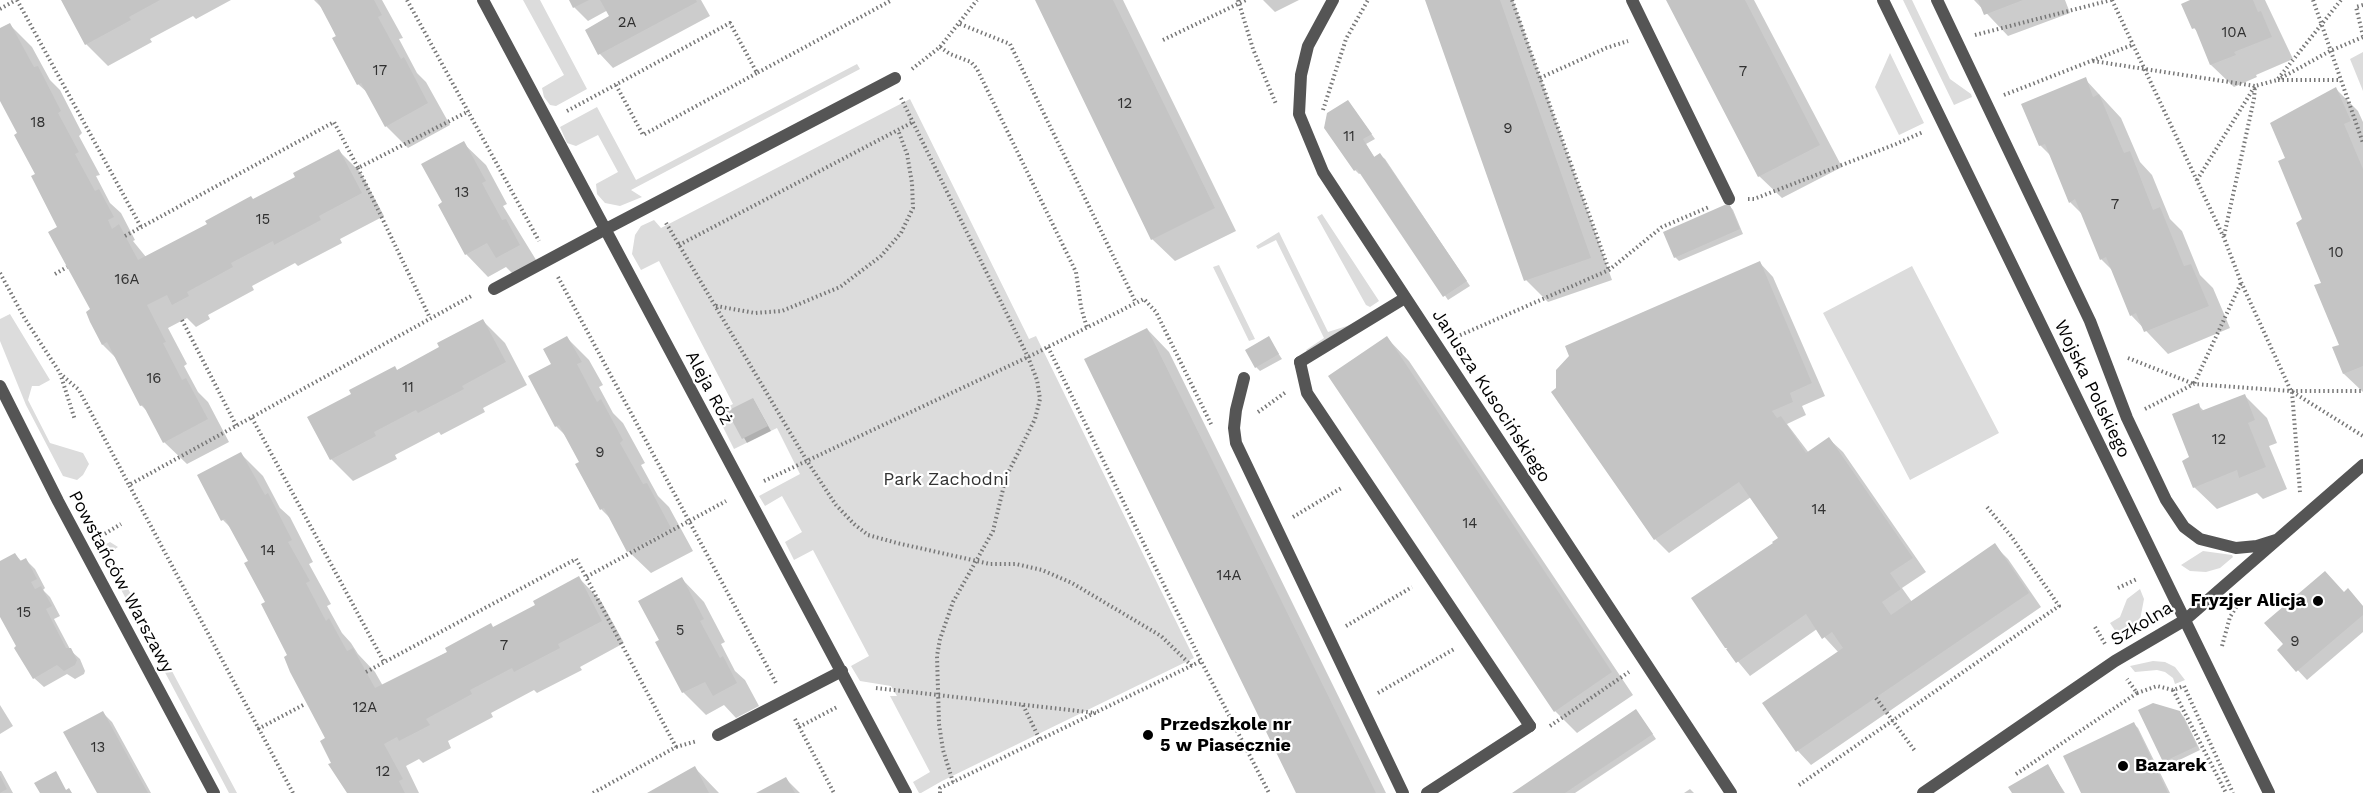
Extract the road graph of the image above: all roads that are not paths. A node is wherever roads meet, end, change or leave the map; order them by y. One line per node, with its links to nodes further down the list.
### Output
1 (483, 0): 8 (street, Aleja Róż)
2 (1333, 0): 10 (street, Janusza Kusocińskiego)
3 (1632, 0): 7 (street)
4 (1883, 0): 15 (street, Wojska Polskiego)
5 (1938, 0): 14 (street, Wojska Polskiego)
6 (893, 79): 8 (street)
7 (1729, 199)
8 (604, 230): 9 (street); 16 (street, Aleja Róż)
9 (494, 289)
10 (1405, 298): 21 (street); 22 (street, Janusza Kusocińskiego)
11 (1244, 378): 20 (street)
12 (0, 386): 18 (street, Powstańców Warszawy)
13 (2363, 465): 14 (street, Szkolna)
14 (2276, 540): 15 (street, Szkolna)
15 (2185, 620): 23 (street, Szkolna); 24 (street, Wojska Polskiego)
16 (842, 671): 17 (street); 19 (street, Aleja Róż)
17 (718, 735)
18 (214, 793)
19 (906, 793)
20 (1403, 793)
21 (1427, 793)
22 (1731, 793)
23 (1923, 793)
24 (2269, 793)

